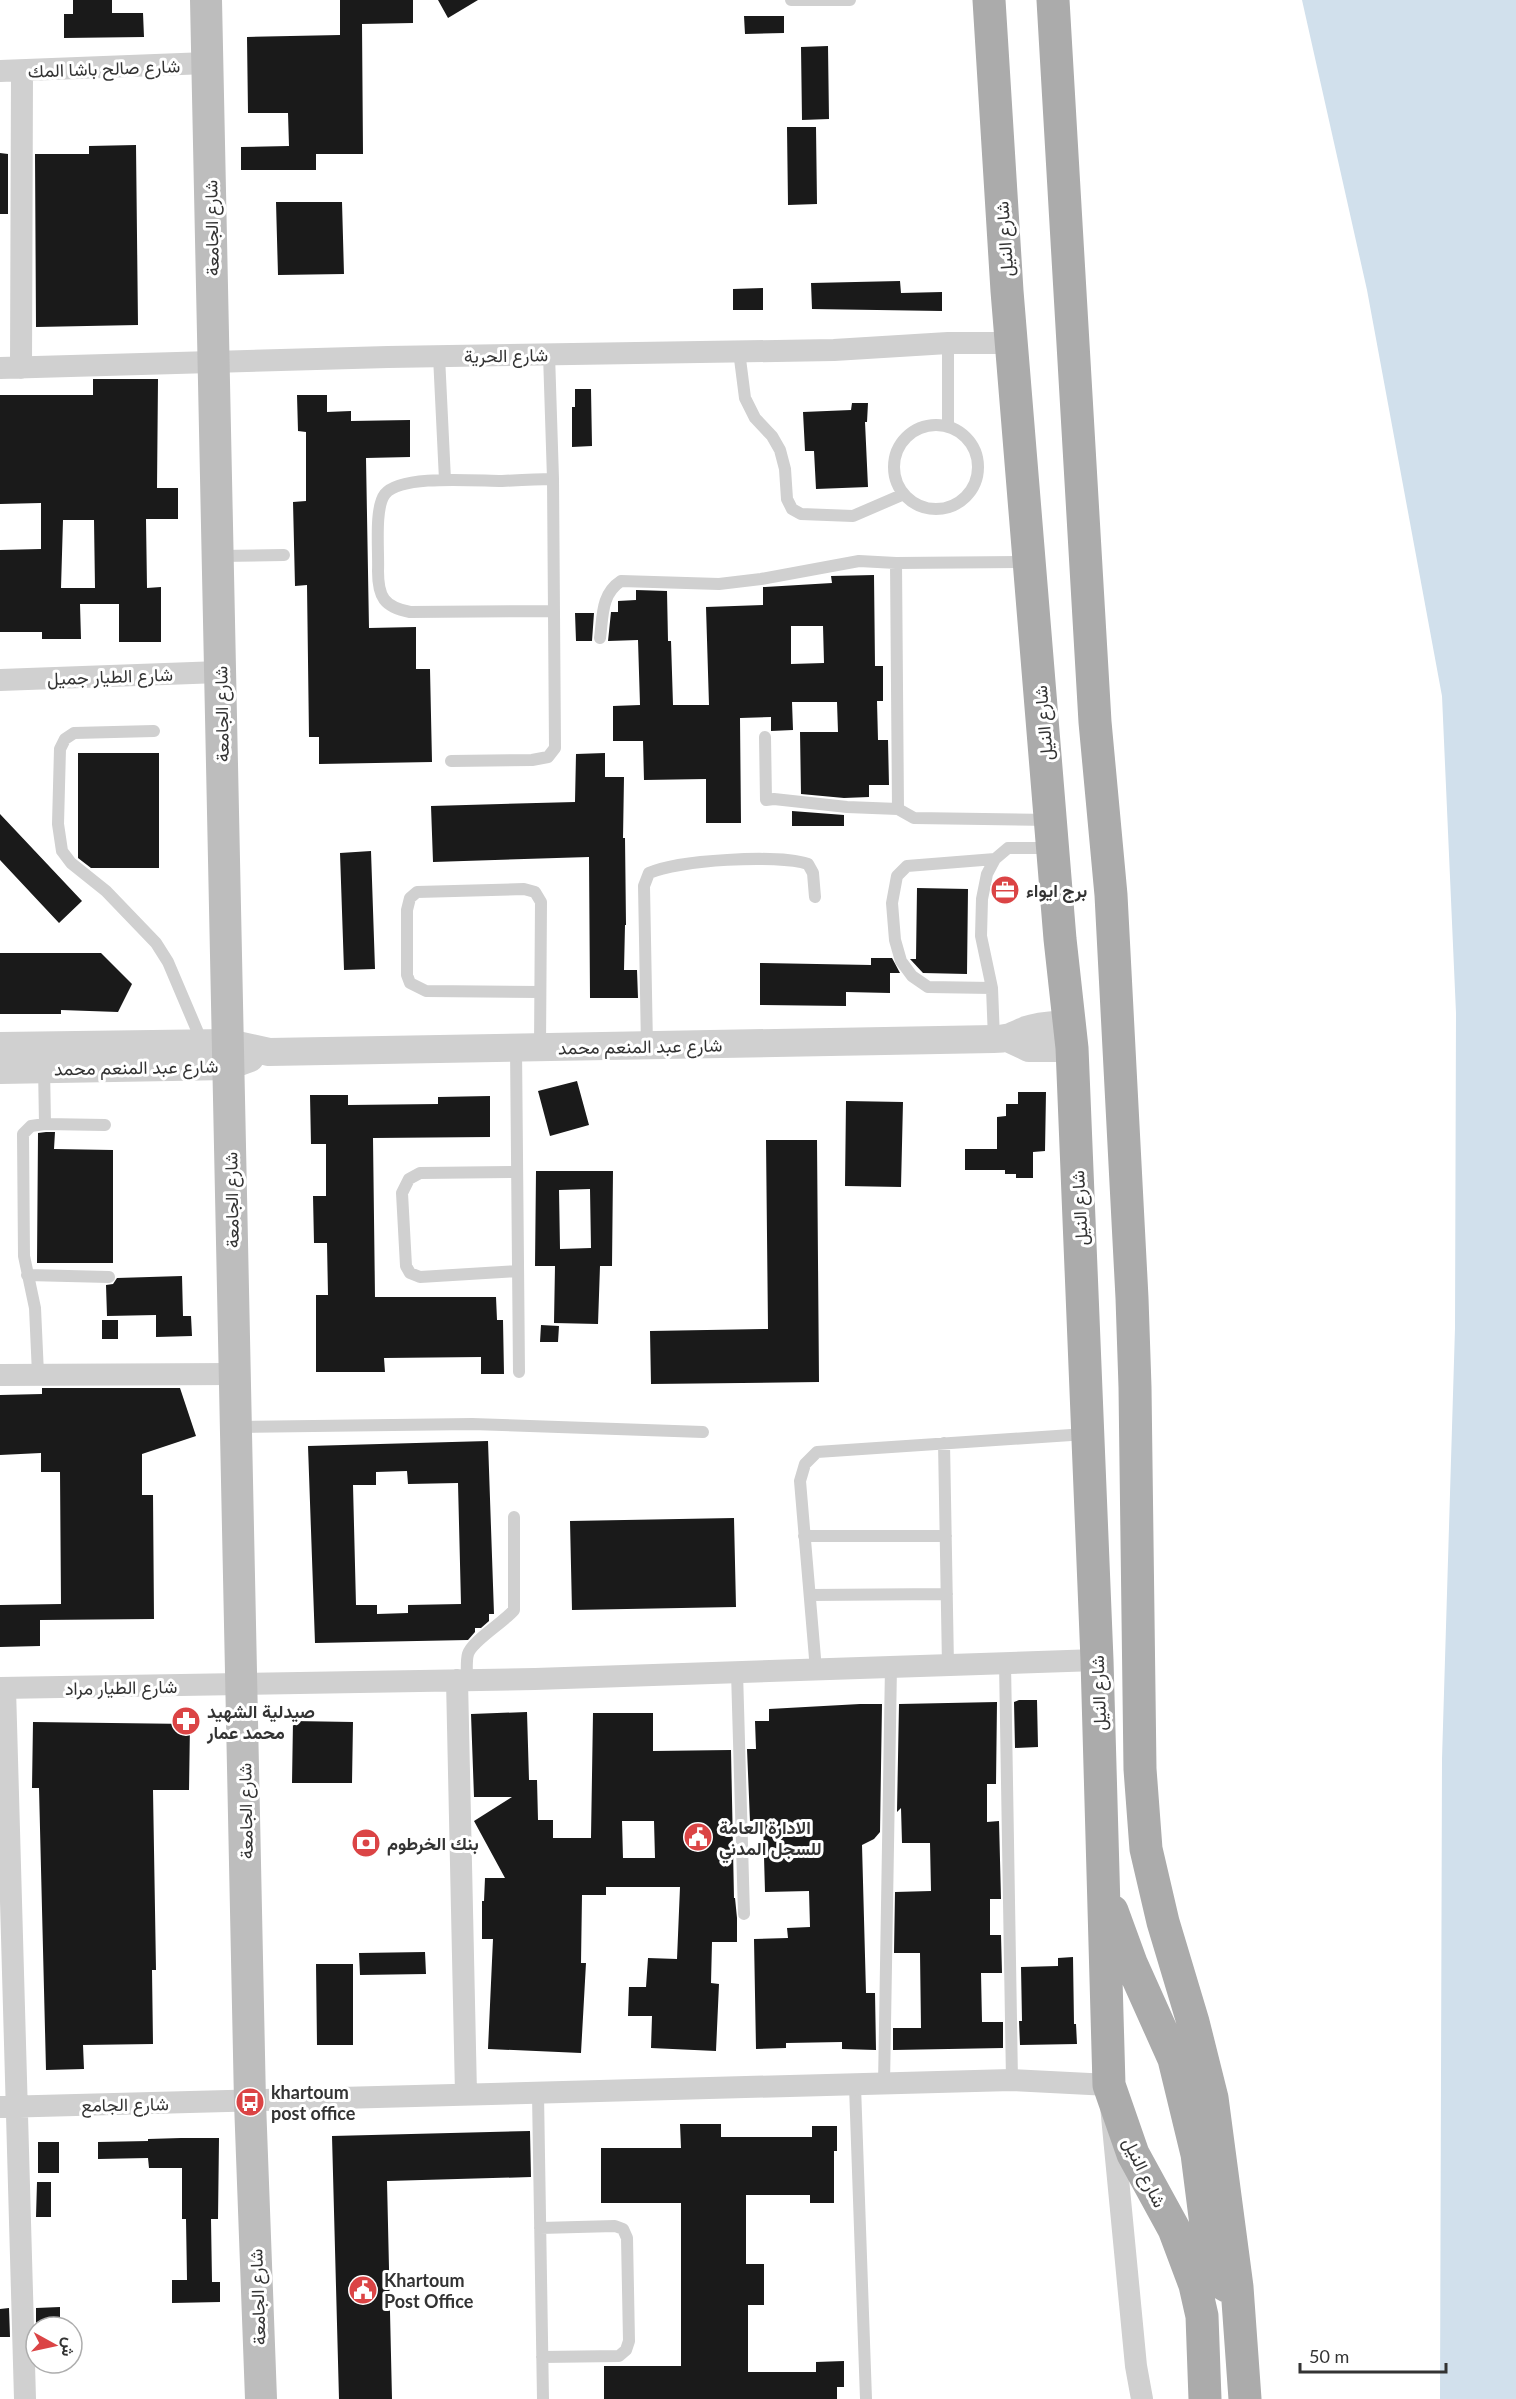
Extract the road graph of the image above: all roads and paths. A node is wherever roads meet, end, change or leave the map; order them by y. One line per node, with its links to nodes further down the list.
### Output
1 (206, 0): 6 (main road, شارع الجامعة)
2 (791, 0): 3 (lane)
3 (850, 0)
4 (989, 0): 9 (main road, شارع النيل)
5 (1053, 0): 51 (main road)
6 (207, 63): 7 (street, شارع صالح باشا المك); 13 (main road, شارع الجامعة)
7 (11, 71): 14 (street)
8 (948, 343): 9 (street, شارع الحرية); 10 (street, شارع الحرية); 15 (lane)
9 (1013, 343): 21 (main road, شارع النيل)
10 (739, 351): 11 (street, شارع الحرية); 18 (lane)
11 (549, 354): 12 (street, شارع الحرية); 16 (lane)
12 (439, 356): 13 (street, شارع الحرية); 17 (lane)
13 (214, 362): 14 (street, شارع الحرية); 20 (main road, شارع الجامعة)
14 (10, 368)
15 (948, 426): 18 (lane); 18 (lane)
16 (553, 478): 17 (lane); 23 (lane)
17 (445, 480): 23 (lane)
18 (904, 494)
19 (284, 555): 20 (lane)
20 (218, 556): 25 (main road, شارع الجامعة)
21 (1030, 562): 22 (lane); 31 (main road, شارع النيل)
22 (896, 563): 24 (lane); 30 (lane)
23 (554, 611): 29 (lane)
24 (600, 638)
25 (220, 672): 26 (street, شارع الطيار جميل); 41 (main road, شارع الجامعة)
26 (0, 680)
27 (154, 731): 41 (lane)
28 (765, 737): 30 (lane)
29 (451, 761)
30 (898, 809): 31 (lane)
31 (1053, 834): 32 (lane); 36 (main road, شارع النيل)
32 (995, 859): 34 (lane); 34 (lane)
33 (815, 897): 39 (lane)
34 (992, 988): 37 (lane)
35 (540, 992): 35 (lane); 40 (lane)
36 (1071, 1036): 37 (street, شارع عبد المنعم محمد); 50 (main road, شارع النيل)
37 (1002, 1039): 39 (street, شارع عبد المنعم محمد)
38 (0, 1046): 42 (street, شارع عبد المنعم محمد)
39 (647, 1046): 40 (street, شارع عبد المنعم محمد)
40 (528, 1048): 41 (street, شارع عبد المنعم محمد); 46 (lane)
41 (219, 1050): 42 (street, شارع عبد المنعم محمد); 54 (main road, شارع الجامعة)
42 (44, 1057): 43 (street, شارع عبد المنعم محمد); 44 (lane)
43 (0, 1070)
44 (45, 1124): 45 (lane); 48 (lane)
45 (105, 1125)
46 (517, 1172): 47 (lane); 47 (lane)
47 (518, 1271): 52 (lane)
48 (27, 1275): 49 (lane); 53 (lane)
49 (109, 1277)
50 (1084, 1307): 51 (main road); 58 (main road, شارع النيل)
51 (1133, 1320): 85 (main road)
52 (519, 1372)
53 (38, 1374): 54 (street); 55 (street)
54 (235, 1374): 56 (main road, شارع الجامعة)
55 (0, 1375)
56 (236, 1426): 57 (lane); 72 (main road, شارع الجامعة)
57 (702, 1432)
58 (1087, 1434): 59 (lane); 65 (main road, شارع النيل)
59 (944, 1443): 61 (lane); 62 (lane)
60 (514, 1517): 71 (lane)
61 (804, 1536): 62 (lane); 64 (lane)
62 (946, 1536): 63 (lane)
63 (947, 1594): 64 (lane); 67 (lane)
64 (810, 1595): 69 (lane)
65 (1097, 1660): 66 (street, شارع الطيار مراد); 74 (main road, شارع النيل)
66 (1005, 1662): 67 (street, شارع الطيار مراد); 76 (lane)
67 (948, 1665): 68 (street, شارع الطيار مراد)
68 (891, 1666): 69 (street, شارع الطيار مراد); 77 (lane)
69 (816, 1670): 70 (street, شارع الطيار مراد)
70 (737, 1672): 71 (street, شارع الطيار مراد); 75 (lane)
71 (462, 1679): 72 (street, شارع الطيار مراد); 80 (street)
72 (242, 1684): 73 (street, شارع الطيار مراد); 82 (main road, شارع الجامعة)
73 (3, 1688): 83 (street)
74 (1103, 1887): 78 (main road, شارع النيل); 85 (main road)
75 (744, 1914)
76 (1012, 2080): 77 (street, شارع الجامع); 78 (street, شارع الجامع)
77 (884, 2085): 79 (street, شارع الجامع)
78 (1109, 2085): 91 (street); 92 (main road, شارع النيل)
79 (855, 2086): 81 (street, شارع الجامع); 90 (lane)
80 (466, 2094): 81 (street, شارع الجامع); 82 (street, شارع الجامع)
81 (538, 2094): 84 (lane)
82 (250, 2102): 83 (street, شارع الجامع); 88 (main road, شارع الجامعة)
83 (8, 2107): 87 (street)
84 (540, 2228): 86 (lane); 86 (lane)
85 (1237, 2287): 93 (main road)
86 (542, 2357): 89 (lane)
87 (26, 2399)
88 (261, 2399)
89 (543, 2399)
90 (866, 2399)
91 (1142, 2399)
92 (1205, 2399)
93 (1245, 2399)

